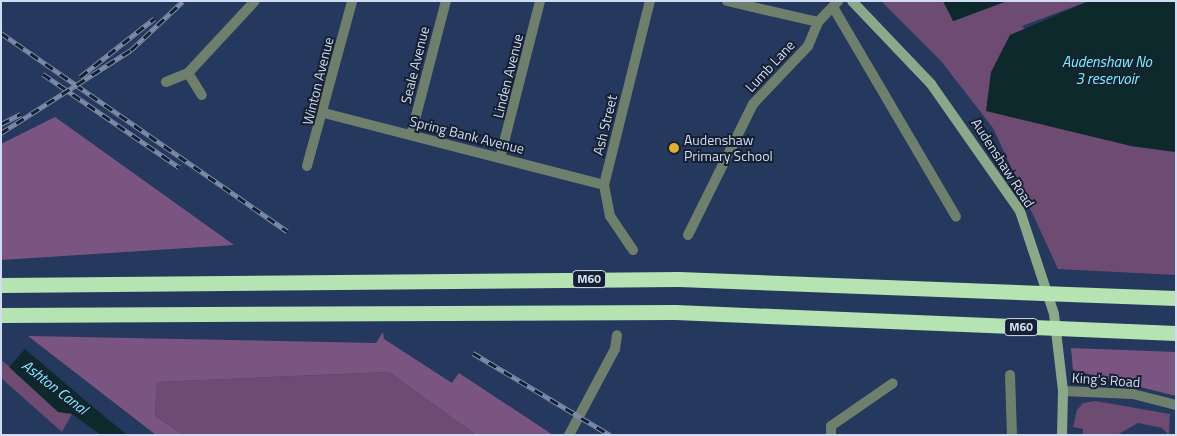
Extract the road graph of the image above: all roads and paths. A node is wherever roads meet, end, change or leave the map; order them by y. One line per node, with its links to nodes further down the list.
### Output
1 (255, 1): 10 (street)
2 (352, 1): 13 (street, Winton Avenue)
3 (446, 1): 14 (street, Seale Avenue)
4 (540, 1): 15 (street, Linden Avenue)
5 (650, 1): 17 (street, Ash Street)
6 (726, 1): 9 (street)
7 (852, 1): 28 (main road, Audenshaw Road)
8 (836, 4): 9 (street); 18 (street)
9 (818, 22): 19 (street, Lumb Lane)
10 (188, 73): 11 (street); 12 (street)
11 (166, 82)
12 (202, 94)
13 (324, 113): 14 (street, Spring Bank Avenue); 16 (street, Winton Avenue)
14 (411, 135): 15 (street, Spring Bank Avenue)
15 (500, 158): 17 (street, Spring Bank Avenue)
16 (307, 166)
17 (604, 185): 20 (street, Ash Street)
18 (956, 217)
19 (688, 235)
20 (633, 250)
21 (1, 285): 22 (highway, M60)
22 (1176, 298)
23 (1, 315): 24 (highway, M60)
24 (1176, 333)
25 (617, 335): 30 (street)
26 (1010, 375): 32 (street)
27 (893, 383): 31 (street)
28 (1063, 387): 29 (street, King's Road); 33 (main road, Audenshaw Road)
29 (1176, 405)
30 (568, 435)
31 (831, 435)
32 (1012, 435)
33 (1062, 435)

